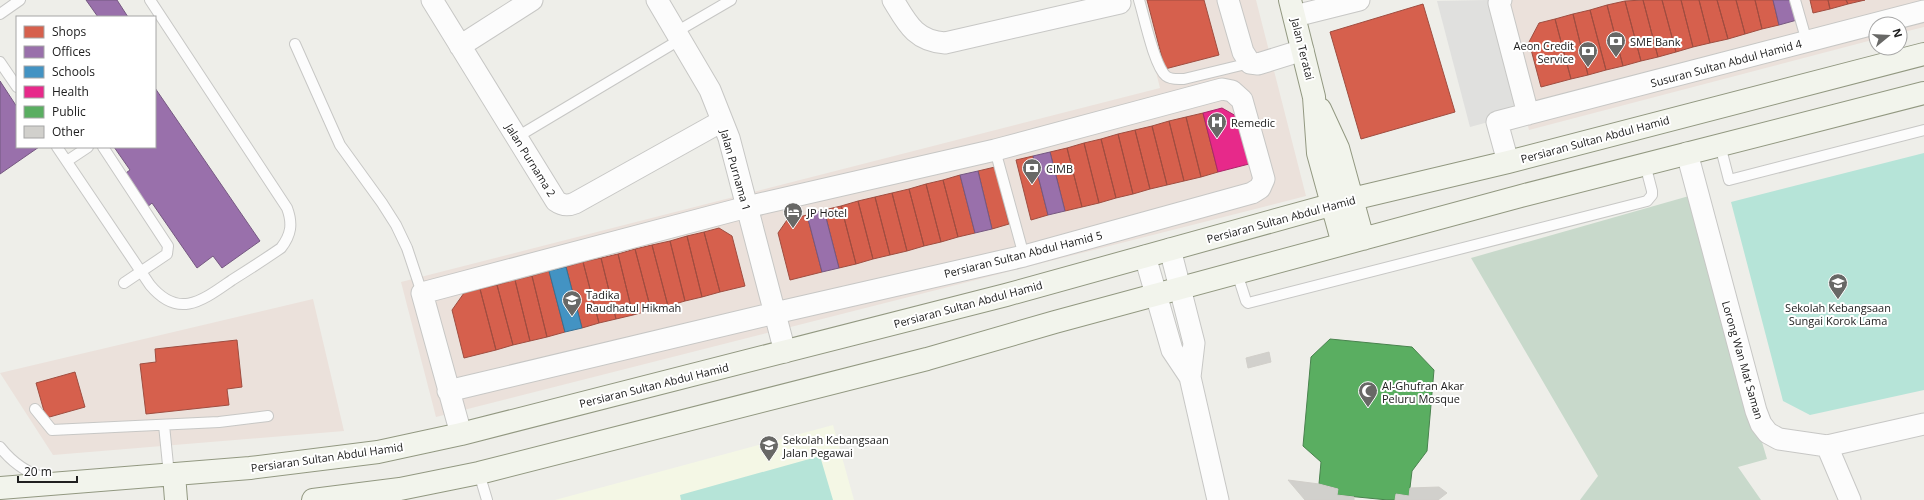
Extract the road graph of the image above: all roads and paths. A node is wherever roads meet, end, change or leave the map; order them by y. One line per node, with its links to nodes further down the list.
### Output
1 (20, 0): 15 (lane)
2 (150, 0): 16 (lane)
3 (432, 0): 20 (street, Jalan Purnama 2)
4 (532, 0): 20 (street)
5 (657, 0): 17 (street, Jalan Purnama 1)
6 (731, 0): 17 (lane)
7 (893, 0): 11 (street)
8 (1228, 0): 24 (street)
9 (1501, 0): 27 (street)
10 (1795, 0): 18 (lane)
11 (1129, 1): 24 (lane)
12 (1346, 2): 13 (street)
13 (1293, 8): 21 (main road, Jalan Teratai)
14 (1924, 11): 18 (street, Susuran Sultan Abdul Hamid 4)
15 (0, 14)
16 (159, 23): 46 (lane)
17 (678, 36): 28 (street, Jalan Purnama 1); 30 (lane)
18 (1807, 42): 27 (street, Susuran Sultan Abdul Hamid 4)
19 (295, 44): 50 (lane)
20 (460, 46): 30 (street, Jalan Purnama 2)
21 (1303, 50): 24 (street); 40 (main road, Jalan Teratai)
22 (1924, 54): 38 (main road, Persiaran Sultan Abdul Hamid)
23 (0, 62): 25 (lane)
24 (1250, 63)
25 (16, 86)
26 (1924, 93): 31 (main road)
27 (1528, 114): 38 (street, Susuran Sultan Abdul Hamid 4)
28 (722, 120): 30 (street, Jalan Purnama 2); 41 (street, Jalan Purnama 1)
29 (1924, 130): 31 (lane)
30 (517, 137)
31 (1720, 145): 36 (main road)
32 (58, 148): 37 (lane)
33 (86, 148): 37 (lane)
34 (104, 148): 46 (lane)
35 (995, 150): 41 (street); 44 (lane); 44 (street, Persiaran Sultan Abdul Hamid 5)
36 (1687, 153): 39 (main road); 61 (street, Lorong Wan Mat Saman)
37 (67, 161): 46 (lane)
38 (1508, 162): 40 (main road, Persiaran Sultan Abdul Hamid)
39 (1645, 164): 42 (main road); 47 (lane)
40 (1342, 202): 42 (main road, Jalan Teratai); 43 (main road, Persiaran Sultan Abdul Hamid)
41 (747, 207): 50 (street); 52 (street, Jalan Purnama 1)
42 (1353, 242): 47 (main road)
43 (1170, 249): 45 (main road, Persiaran Sultan Abdul Hamid); 49 (street)
44 (1024, 256): 52 (street, Persiaran Sultan Abdul Hamid 5)
45 (1145, 256): 51 (street); 53 (main road, Persiaran Sultan Abdul Hamid)
46 (141, 272): 48 (lane)
47 (1237, 273): 49 (main road)
48 (124, 283)
49 (1180, 289): 51 (main road); 54 (street)
50 (422, 293): 55 (street)
51 (1156, 296): 54 (street); 63 (main road)
52 (775, 313): 53 (street, Jalan Purnama 1); 55 (street, Persiaran Sultan Abdul Hamid 5)
53 (785, 352): 60 (main road, Persiaran Sultan Abdul Hamid)
54 (1190, 377): 70 (street)
55 (448, 392): 60 (street)
56 (35, 409): 59 (lane)
57 (268, 416): 59 (lane)
58 (1924, 424): 61 (street, Lorong Wan Mat Saman)
59 (164, 425): 64 (lane)
60 (461, 434): 64 (main road, Persiaran Sultan Abdul Hamid)
61 (1827, 446): 71 (street)
62 (0, 447): 65 (lane)
63 (479, 473): 68 (main road); 69 (lane)
64 (171, 474): 65 (main road, Persiaran Sultan Abdul Hamid); 67 (main road)
65 (70, 482): 66 (main road, Persiaran Sultan Abdul Hamid)
66 (0, 488)
67 (176, 500)
68 (316, 500)
69 (487, 500)
70 (1218, 500)
71 (1850, 500)

